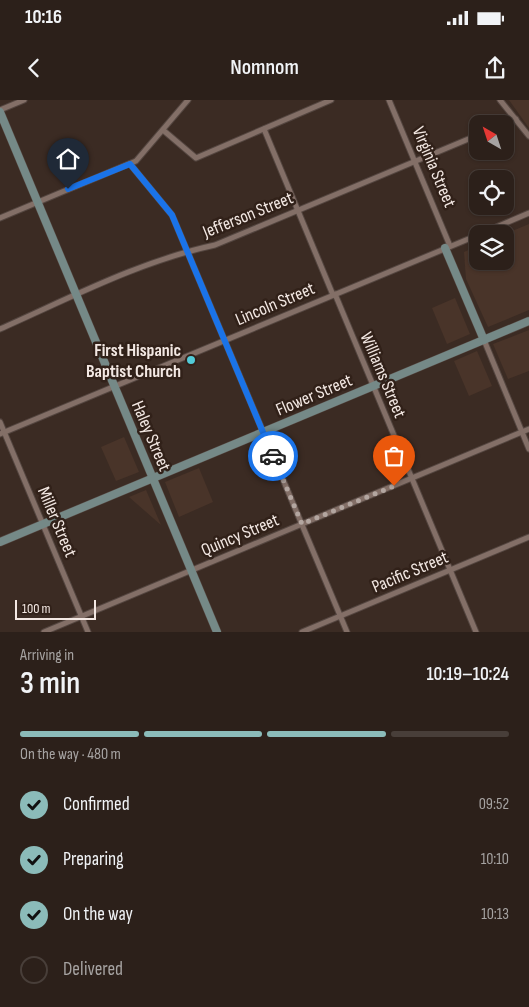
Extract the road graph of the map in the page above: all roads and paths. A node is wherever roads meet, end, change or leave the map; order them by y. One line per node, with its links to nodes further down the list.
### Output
1 (24, 100): 6 (street)
2 (188, 100): 8 (street)
3 (332, 100): 9 (street)
4 (390, 100): 12 (street, Virginia Street)
5 (500, 100): 7 (street)
6 (0, 111): 14 (street, Haley Street)
7 (516, 119): 10 (street)
8 (163, 130): 9 (street); 13 (street)
9 (264, 130): 15 (street, Williams Street)
10 (529, 136)
11 (469, 139): 12 (street, Jefferson Street)
12 (415, 161): 15 (street, Jefferson Street); 20 (street, Virginia Street)
13 (130, 164): 14 (street); 21 (street)
14 (37, 202): 17 (street); 22 (street, Haley Street)
15 (298, 210): 21 (street, Jefferson Street); 23 (street, Williams Street)
16 (529, 214): 18 (street, Lincoln Street)
17 (0, 218)
18 (502, 225)
19 (469, 238): 20 (street, Lincoln Street)
20 (448, 247): 23 (street, Lincoln Street); 27 (street, Virginia Street)
21 (186, 252): 22 (street, Jefferson Street); 26 (street)
22 (76, 295): 25 (street, Jefferson Street); 28 (street, Haley Street)
23 (334, 295): 26 (street, Lincoln Street); 29 (street, Williams Street)
24 (529, 321): 27 (street, Flower Street)
25 (0, 329)
26 (224, 340): 28 (street, Lincoln Street); 32 (street)
27 (484, 340): 29 (street, Flower Street); 33 (street, Virginia Street)
28 (114, 386): 34 (street, Lincoln Street); 36 (street, Haley Street)
29 (373, 386): 32 (street, Flower Street); 37 (street, Williams Street)
30 (0, 422): 34 (street, Miller Street)
31 (529, 429): 33 (street, Quincy Street)
32 (263, 432): 36 (street, Flower Street); 39 (street)
33 (522, 432): 35 (street, Virginia Street); 37 (street, Quincy Street)
34 (2, 433): 38 (street, Miller Street)
35 (529, 449)
36 (153, 478): 38 (street, Flower Street); 42 (street, Haley Street)
37 (412, 478): 39 (street, Quincy Street); 43 (street, Williams Street)
38 (43, 524): 41 (street, Flower Street); 44 (street, Miller Street)
39 (302, 524): 42 (street, Quincy Street); 45 (street)
40 (529, 537): 43 (street, Pacific Street)
41 (0, 542)
42 (191, 570): 44 (street, Quincy Street); 48 (street, Haley Street)
43 (450, 570): 45 (street, Pacific Street); 51 (street, Williams Street)
44 (81, 616): 46 (street, Quincy Street); 47 (street, Miller Street)
45 (340, 616): 49 (street, Pacific Street); 50 (street)
46 (44, 632)
47 (88, 632)
48 (217, 632)
49 (302, 632)
50 (347, 632)
51 (476, 632)

